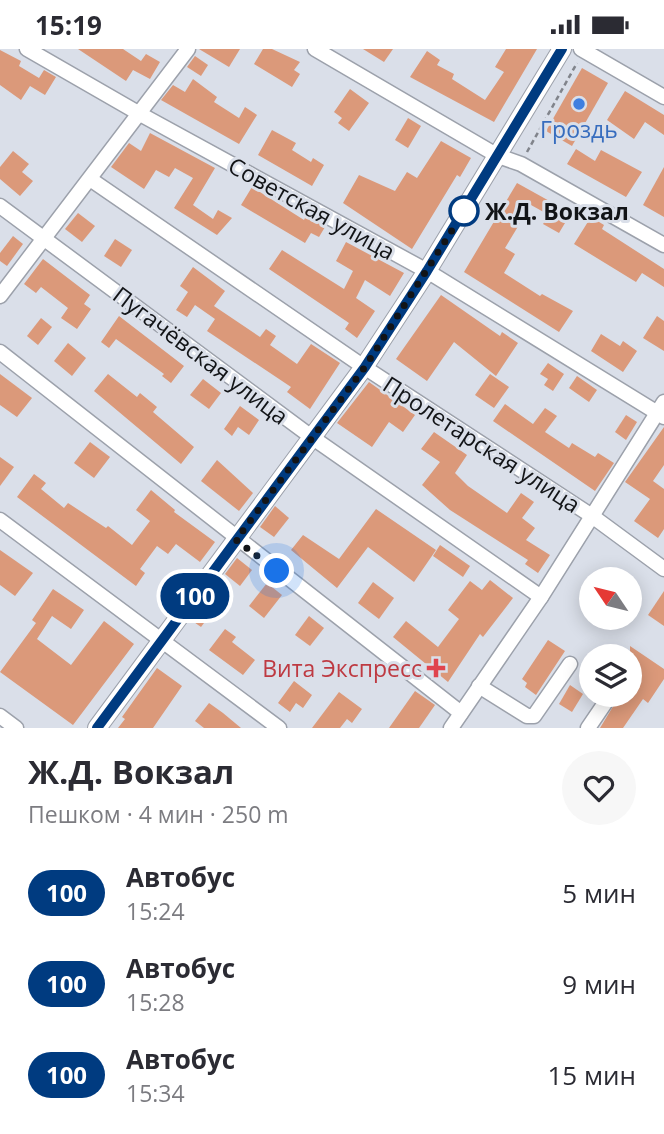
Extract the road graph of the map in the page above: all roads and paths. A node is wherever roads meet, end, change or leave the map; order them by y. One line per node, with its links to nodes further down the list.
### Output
1 (27, 49): 7 (street, Советская улица)
2 (188, 49): 7 (street)
3 (315, 49): 8 (street)
4 (562, 49): 8 (main road)
5 (582, 50): 6 (street); 9 (path)
6 (664, 97)
7 (139, 114): 10 (street); 14 (street, Советская улица)
8 (498, 156): 9 (street); 14 (main road)
9 (521, 164): 13 (street)
10 (90, 179): 12 (street); 17 (street, Пролетарская улица)
11 (0, 206): 12 (street, Пугачёвская улица)
12 (45, 239): 15 (street); 19 (street, Пугачёвская улица)
13 (664, 245)
14 (427, 271): 17 (main road); 18 (street, Советская улица)
15 (0, 296)
16 (0, 352): 22 (street)
17 (365, 367): 19 (main road); 20 (street, Пролетарская улица)
18 (662, 411): 20 (street)
19 (313, 439): 22 (main road); 24 (street, Пугачёвская улица)
20 (592, 516): 23 (street, Пролетарская улица); 24 (street)
21 (0, 520): 25 (street)
22 (236, 540): 25 (main road); 29 (street)
23 (664, 569)
24 (541, 597): 27 (street)
25 (160, 643): 32 (main road); 33 (street)
26 (570, 664): 27 (street)
27 (479, 686): 29 (street)
28 (602, 707): 35 (street)
29 (461, 713): 34 (street)
30 (0, 716): 31 (street)
31 (16, 728)
32 (97, 728)
33 (279, 728)
34 (451, 728)
35 (589, 728)

